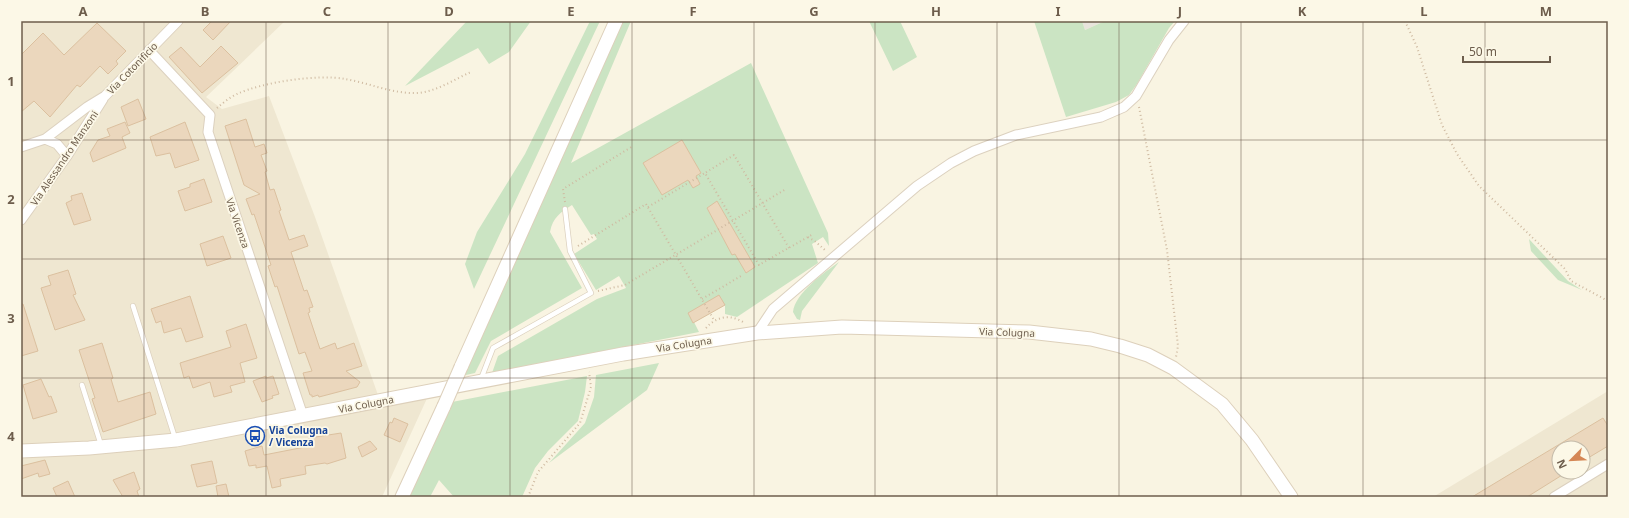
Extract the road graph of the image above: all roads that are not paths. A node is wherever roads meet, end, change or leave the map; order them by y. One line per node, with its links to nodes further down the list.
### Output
1 (178, 21): 4 (street, Via Cotonificio)
2 (616, 21): 20 (street, bridge)
3 (1184, 21): 12 (street)
4 (148, 50): 5 (street, Via Cotonificio); 15 (street, Via Vicenza)
5 (105, 96): 6 (street, Via Cotonificio); 8 (street, Via Alessandro Manzoni)
6 (45, 140): 7 (street, Via Cotonificio); 8 (street)
7 (21, 147)
8 (67, 156): 10 (street, Via Alessandro Manzoni)
9 (565, 209): 13 (lane)
10 (21, 220)
11 (133, 306): 16 (lane)
12 (757, 333): 13 (street, Via Colugna); 21 (street, Via Colugna)
13 (481, 381): 15 (street, Via Colugna)
14 (82, 385): 17 (lane)
15 (303, 416): 16 (street, Via Colugna)
16 (176, 440): 17 (street, Via Colugna)
17 (102, 447): 18 (street, Via Colugna)
18 (21, 451)
19 (1608, 464): 22 (street)
20 (402, 497)
21 (1291, 497)
22 (1554, 497)

